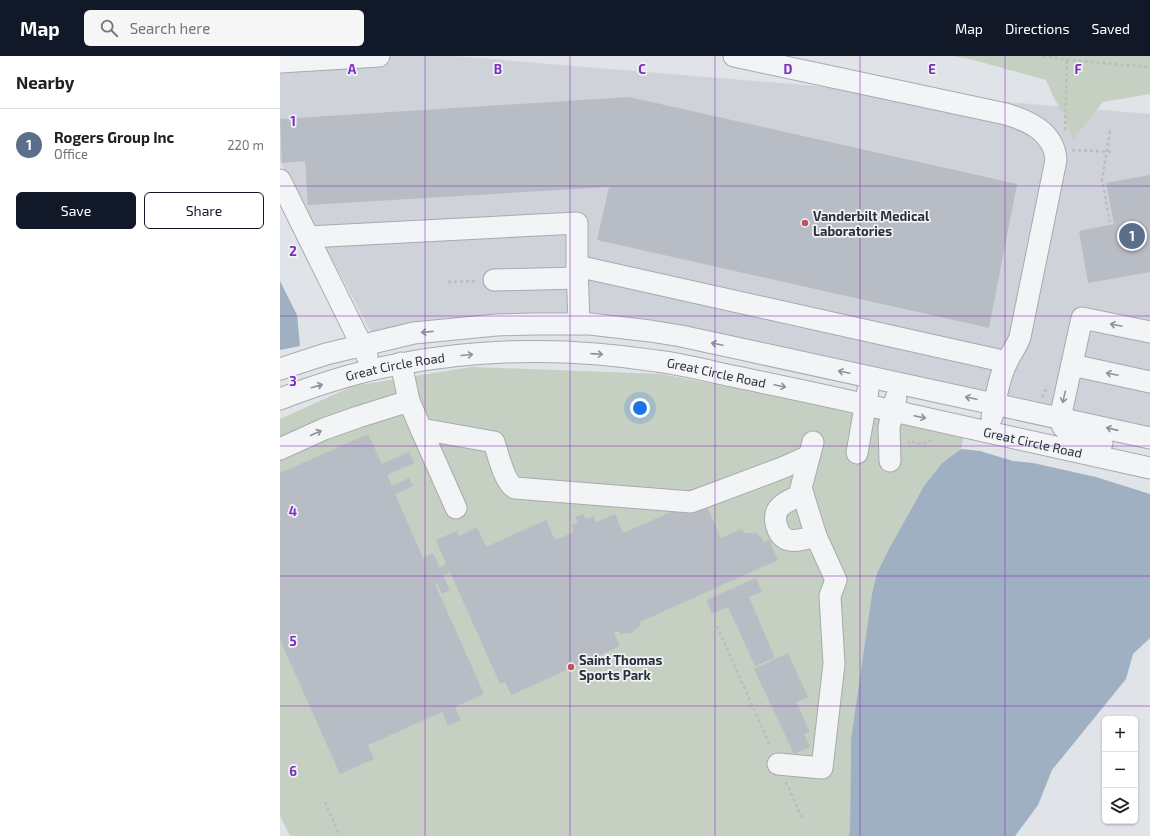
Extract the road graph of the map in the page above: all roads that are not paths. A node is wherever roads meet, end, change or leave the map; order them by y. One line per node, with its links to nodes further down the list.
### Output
1 (379, 56): 3 (street)
2 (734, 56): 11 (street)
3 (280, 62)
4 (280, 180): 5 (street)
5 (308, 237): 6 (street); 10 (street)
6 (578, 272): 7 (street); 8 (street); 11 (street)
7 (494, 280)
8 (579, 324): 10 (street, one-way to 10); 16 (street, one-way to 8)
9 (1150, 332): 13 (street, one-way to 13)
10 (361, 345): 14 (street); 15 (street)
11 (1006, 362): 21 (street)
12 (401, 363): 15 (street, Great Circle Road); 20 (street); 22 (street, Great Circle Road, one-way to 22)
13 (1072, 365): 17 (street, one-way to 13); 24 (street, one-way to 24)
14 (280, 369)
15 (373, 369): 19 (street, Great Circle Road, one-way to 15)
16 (870, 378): 18 (street); 22 (street)
17 (1150, 382)
18 (900, 384): 21 (street, one-way to 18); 23 (street)
19 (280, 398)
20 (409, 401): 25 (street); 28 (street, one-way to 20)
21 (995, 403): 24 (street); 26 (street)
22 (866, 404): 23 (street, Great Circle Road); 29 (street)
23 (893, 411): 26 (street, Great Circle Road, one-way to 26); 30 (street)
24 (1060, 418): 27 (street, one-way to 24); 31 (street)
25 (421, 429): 33 (street); 34 (street)
26 (990, 432): 32 (street, Great Circle Road)
27 (1150, 438)
28 (280, 449)
29 (857, 453)
30 (890, 461)
31 (1150, 463)
32 (1150, 468)
33 (803, 494): 35 (street); 35 (street)
34 (456, 508)
35 (816, 536): 36 (street)
36 (778, 764)

